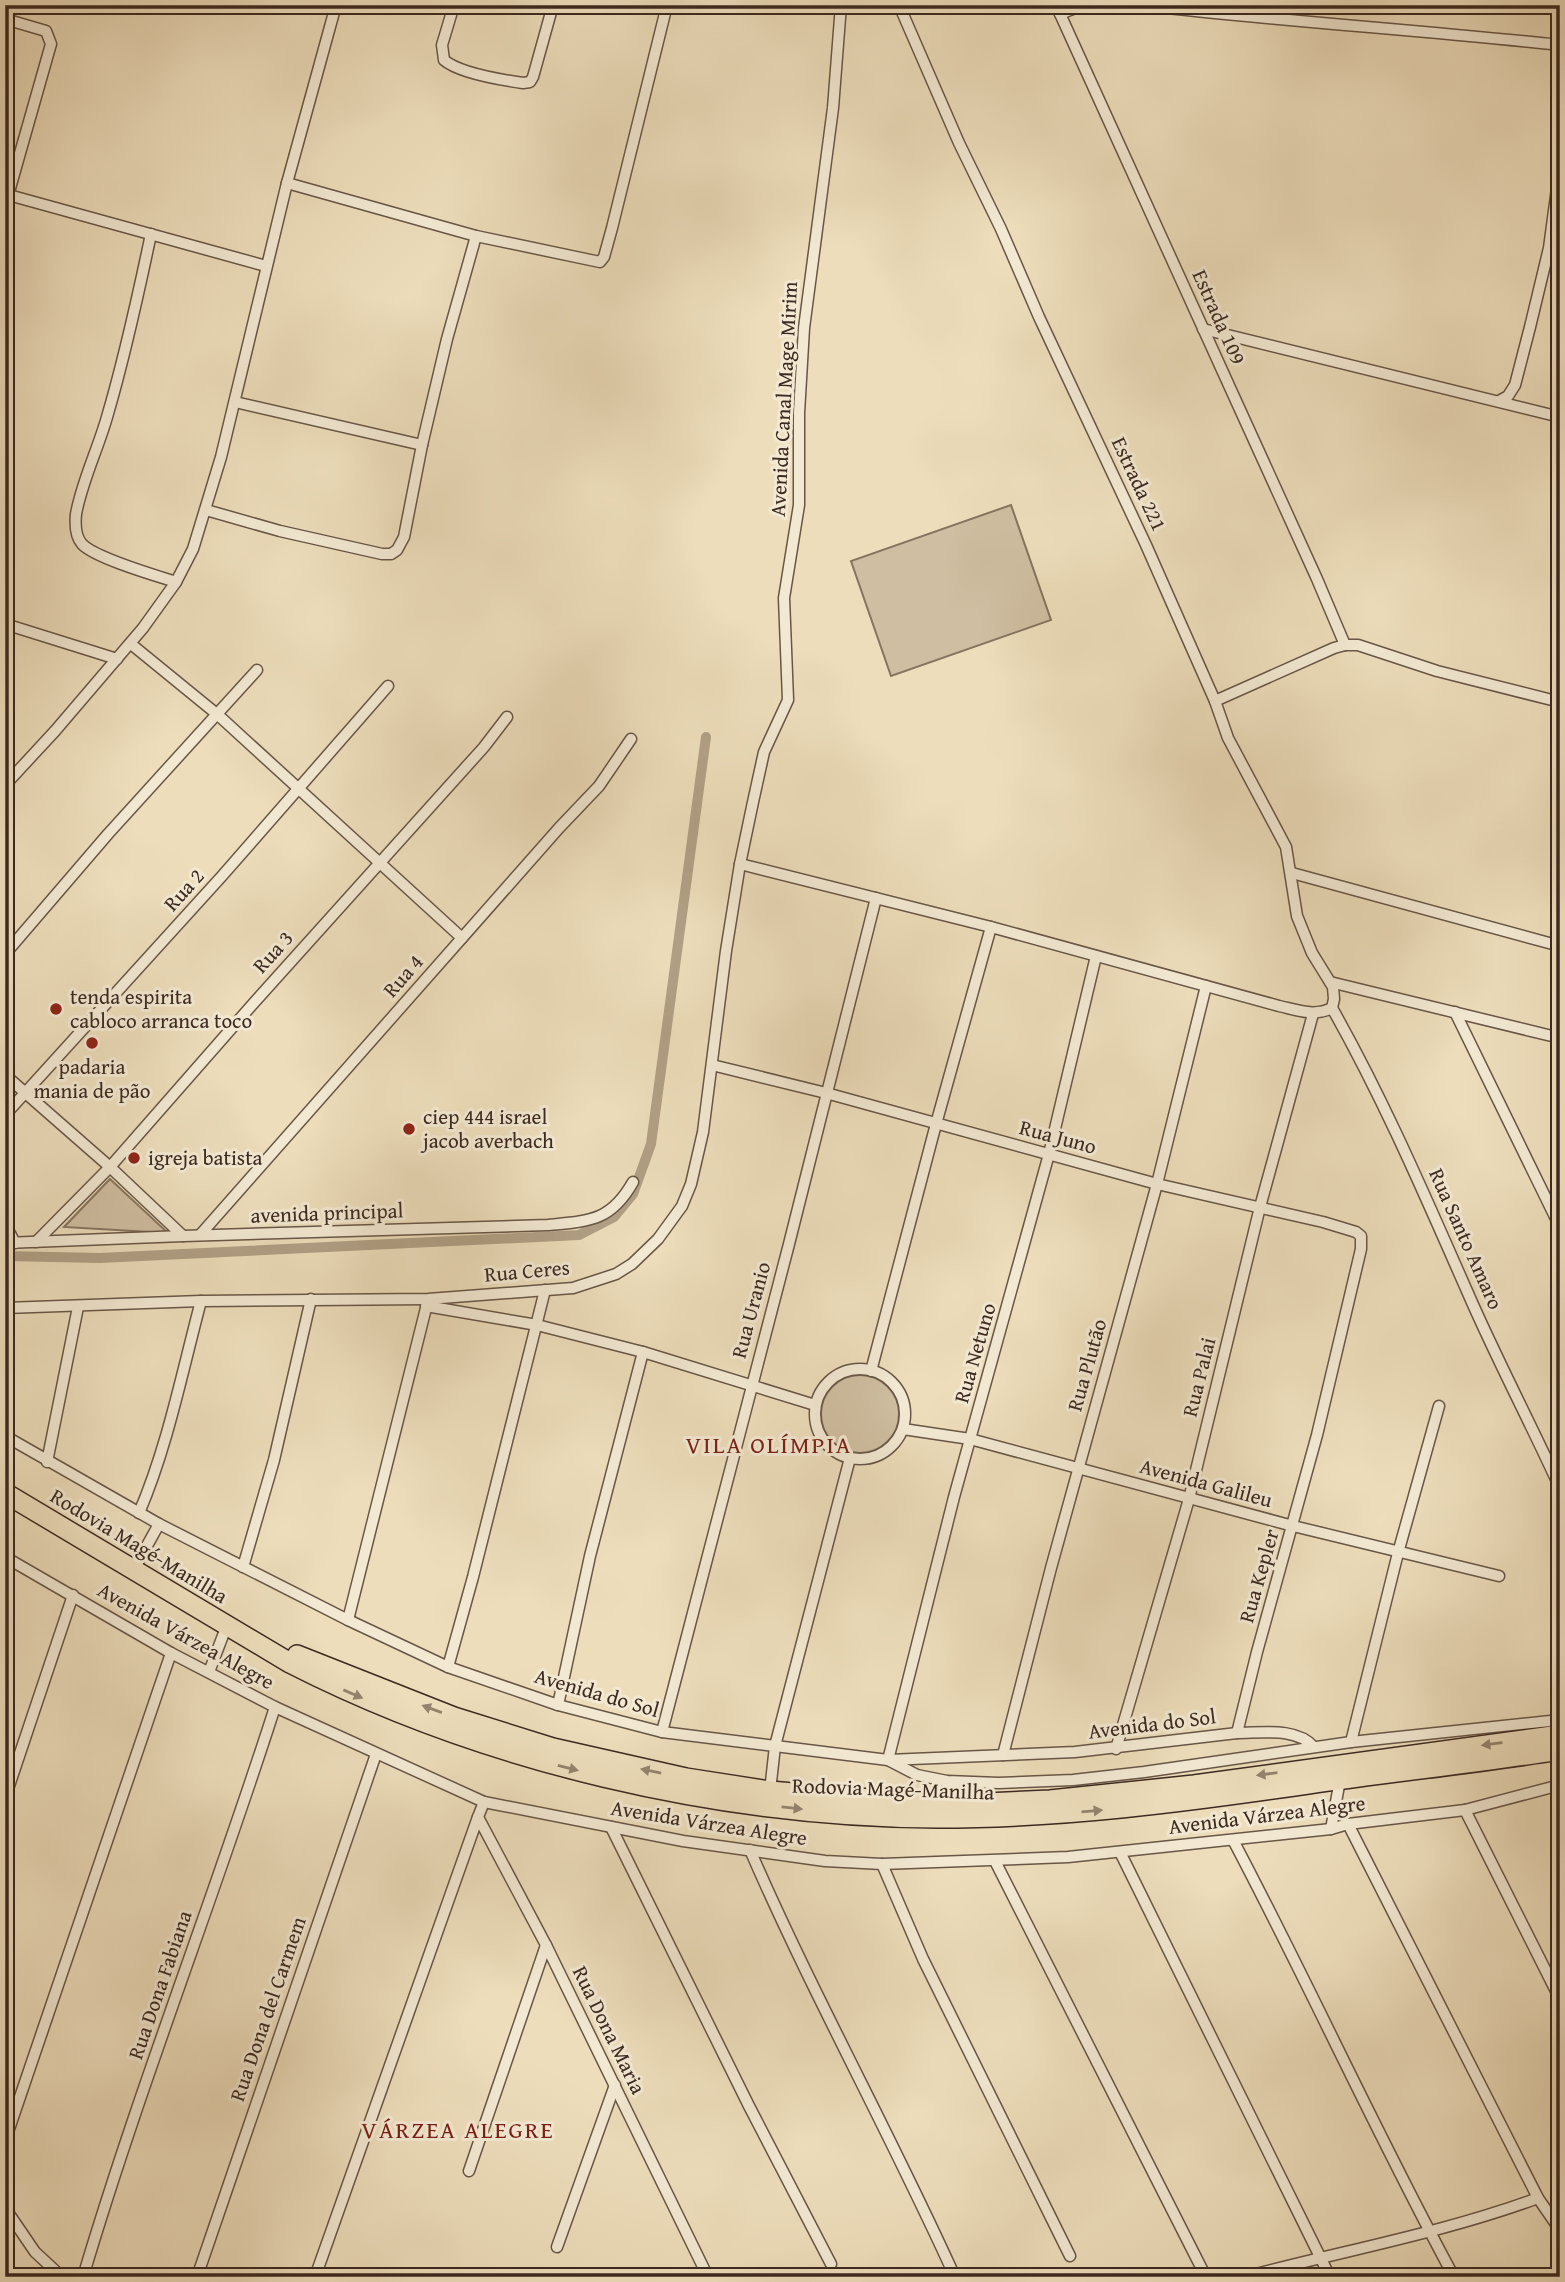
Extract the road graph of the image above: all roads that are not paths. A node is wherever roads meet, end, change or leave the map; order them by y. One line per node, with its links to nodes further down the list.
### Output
1 (336, 5): 14 (street)
2 (454, 5): 3 (street)
3 (553, 5)
4 (667, 5): 17 (street)
5 (841, 5): 34 (street, Avenida Canal Mage Mirim)
6 (899, 5): 32 (street, Estrada 221)
7 (1083, 5): 9 (street)
8 (1140, 5): 10 (street)
9 (1058, 10): 19 (street, Estrada 109)
10 (1247, 10): 12 (street)
11 (5, 19): 15 (street)
12 (1560, 45)
13 (1560, 166): 20 (street)
14 (287, 183): 17 (street); 18 (street)
15 (6, 198): 16 (street)
16 (151, 234): 18 (street); 25 (street)
17 (476, 236): 23 (street)
18 (266, 266): 21 (street)
19 (1203, 329): 20 (street); 28 (street, Estrada 109)
20 (1499, 401): 22 (street)
21 (235, 402): 23 (street); 24 (street)
22 (1560, 416)
23 (422, 445): 24 (street)
24 (206, 510): 25 (street)
25 (176, 582): 27 (street)
26 (5, 624): 29 (street)
27 (131, 643): 29 (street); 35 (street)
28 (1345, 645): 32 (street); 33 (street)
29 (117, 659): 38 (street)
30 (257, 670): 35 (street)
31 (388, 687): 39 (street, Rua 2)
32 (1214, 701): 42 (street, Estrada 221)
33 (1560, 702)
34 (783, 711): 41 (street, Rua Ceres)
35 (218, 715): 39 (street); 47 (street)
36 (508, 717): 40 (street, Rua 3)
37 (631, 739): 45 (street, Rua 4)
38 (5, 786)
39 (299, 788): 40 (street); 57 (street, Rua 2)
40 (380, 864): 45 (street); 62 (street, Rua 3)
41 (740, 864): 43 (street); 55 (street, Rua Ceres)
42 (1292, 873): 46 (street); 49 (street, Estrada 221)
43 (876, 898): 44 (street); 58 (street, Rua Uranio)
44 (991, 927): 48 (street); 60 (street)
45 (462, 938): 69 (street, Rua 4)
46 (1560, 946)
47 (5, 954)
48 (1096, 956): 50 (street); 61 (street, Rua Netuno)
49 (1330, 982): 51 (street); 52 (street)
50 (1206, 986): 53 (street); 64 (street, Rua Plutão)
51 (1332, 1008): 53 (street); 91 (street, Rua Santo Amaro)
52 (1455, 1012): 54 (street); 67 (street)
53 (1313, 1014): 65 (street, Rua Palai)
54 (1560, 1038)
55 (712, 1065): 58 (street, Rua Juno); 73 (street, Rua Ceres)
56 (5, 1075): 57 (street)
57 (23, 1093): 59 (street, Rua 2); 62 (street)
58 (826, 1093): 60 (street, Rua Juno); 82 (street, Rua Uranio)
59 (5, 1115)
60 (936, 1124): 61 (street, Rua Juno); 81 (street)
61 (1049, 1154): 64 (street, Rua Juno); 87 (street, Rua Netuno)
62 (110, 1167): 68 (street); 70 (street, Rua 3)
63 (633, 1182): 69 (street, avenida principal)
64 (1157, 1184): 65 (street, Rua Juno); 90 (street, Rua Plutão)
65 (1260, 1207): 72 (street, Rua Juno); 93 (street, Rua Palai)
66 (5, 1224): 71 (street)
67 (1560, 1227)
68 (183, 1236): 69 (street, avenida principal); 70 (street, avenida principal)
69 (200, 1236)
70 (36, 1242): 71 (street, avenida principal)
71 (10, 1243)
72 (1356, 1269): 96 (street, Rua Kepler)
73 (545, 1290): 76 (street, Rua Ceres); 79 (street)
74 (311, 1299): 75 (street, Rua Ceres); 76 (street, Rua Ceres); 99 (street)
75 (201, 1301): 77 (street, Rua Ceres); 94 (street)
76 (427, 1302): 79 (street); 103 (street)
77 (78, 1307): 78 (street, Rua Ceres); 89 (street)
78 (5, 1308)
79 (537, 1325): 80 (street); 107 (street)
80 (643, 1352): 82 (street); 109 (street)
81 (871, 1371): 83 (street); 85 (street)
82 (751, 1384): 83 (street); 112 (street, Rua Uranio)
83 (815, 1405): 88 (street)
84 (1439, 1406): 97 (street)
85 (903, 1429): 87 (street, Avenida Galileu); 88 (street)
86 (5, 1436): 89 (street, Avenida do Sol)
87 (970, 1439): 90 (street, Avenida Galileu); 122 (street, Rua Netuno)
88 (849, 1458): 116 (street)
89 (47, 1462): 94 (street, Avenida do Sol)
90 (1078, 1468): 93 (street, Avenida Galileu); 121 (street, Rua Plutão)
91 (1560, 1489)
92 (5, 1493): 100 (highway, Rodovia Magé-Manilha)
93 (1189, 1499): 96 (street, Avenida Galileu); 118 (street, Rua Palai)
94 (139, 1513): 95 (street, Avenida do Sol)
95 (159, 1524): 99 (street, Avenida do Sol); 100 (street)
96 (1293, 1526): 97 (street, Avenida Galileu); 113 (street, Rua Kepler)
97 (1398, 1553): 101 (street, Avenida Galileu); 115 (street)
98 (5, 1557): 102 (street, Avenida Várzea Alegre)
99 (243, 1567): 103 (street, Avenida do Sol)
100 (134, 1569): 104 (highway, Rodovia Magé-Manilha)
101 (1499, 1576)
102 (73, 1595): 106 (street, Avenida Várzea Alegre); 126 (street)
103 (348, 1620): 107 (street, Avenida do Sol)
104 (227, 1625): 105 (highway, Rodovia Magé-Manilha); 108 (street)
105 (250, 1638): 123 (highway, Rodovia Magé-Manilha, one-way to 123); 125 (highway, Rodovia Magé-Manilha, one-way to 105)
106 (171, 1653): 108 (street, Avenida Várzea Alegre); 141 (street)
107 (448, 1667): 109 (street, Avenida do Sol)
108 (209, 1672): 110 (street, Avenida Várzea Alegre)
109 (558, 1705): 112 (street, Avenida do Sol)
110 (275, 1707): 120 (street, Avenida Várzea Alegre); 152 (street, Rua Dona Fabiana)
111 (1560, 1720): 115 (street)
112 (662, 1732): 116 (street, Avenida do Sol)
113 (1237, 1733): 117 (street); 118 (street, Avenida do Sol)
114 (1560, 1735): 125 (highway, Rodovia Magé-Manilha, one-way to 125)
115 (1351, 1742): 117 (street)
116 (775, 1746): 122 (street, Avenida do Sol); 125 (street)
117 (1314, 1747): 122 (street)
118 (1116, 1749): 121 (street, Avenida do Sol)
119 (1560, 1750): 123 (highway, Rodovia Magé-Manilha)
120 (376, 1754): 127 (street, Avenida Várzea Alegre); 153 (street, Rua Dona del Carmem)
121 (1003, 1755): 122 (street, Avenida do Sol)
122 (888, 1760)
123 (1340, 1780): 132 (street)
124 (1560, 1785): 128 (street, Avenida Várzea Alegre)
125 (770, 1791)
126 (5, 1798)
127 (484, 1802): 129 (street); 131 (street, Avenida Várzea Alegre)
128 (1465, 1810): 130 (street, Avenida Várzea Alegre); 139 (street)
129 (478, 1817): 138 (street, Rua Dona Maria); 154 (street)
130 (1348, 1824): 132 (street, Avenida Várzea Alegre); 143 (street)
131 (611, 1827): 134 (street, Avenida Várzea Alegre); 150 (street)
132 (1331, 1829): 133 (street, Avenida Várzea Alegre)
133 (1233, 1840): 135 (street, Avenida Várzea Alegre); 146 (street)
134 (750, 1850): 137 (street, Avenida Várzea Alegre); 156 (street)
135 (1120, 1852): 136 (street, Avenida Várzea Alegre); 149 (street)
136 (995, 1861): 137 (street, Avenida Várzea Alegre); 157 (street)
137 (882, 1864): 148 (street)
138 (546, 1945): 140 (street, Rua Dona Maria); 142 (street)
139 (1560, 1999)
140 (615, 2085): 147 (street); 155 (street, Rua Dona Maria)
141 (5, 2141)
142 (469, 2171)
143 (1538, 2198): 145 (street); 146 (street)
144 (5, 2208): 151 (street)
145 (1560, 2230)
146 (1429, 2231): 149 (street); 160 (street)
147 (557, 2248)
148 (1070, 2256)
149 (1319, 2257): 158 (street); 159 (street)
150 (831, 2264)
151 (62, 2277)
152 (83, 2277)
153 (197, 2277)
154 (315, 2277)
155 (708, 2277)
156 (955, 2277)
157 (1206, 2277)
158 (1245, 2277)
159 (1330, 2277)
160 (1454, 2277)

